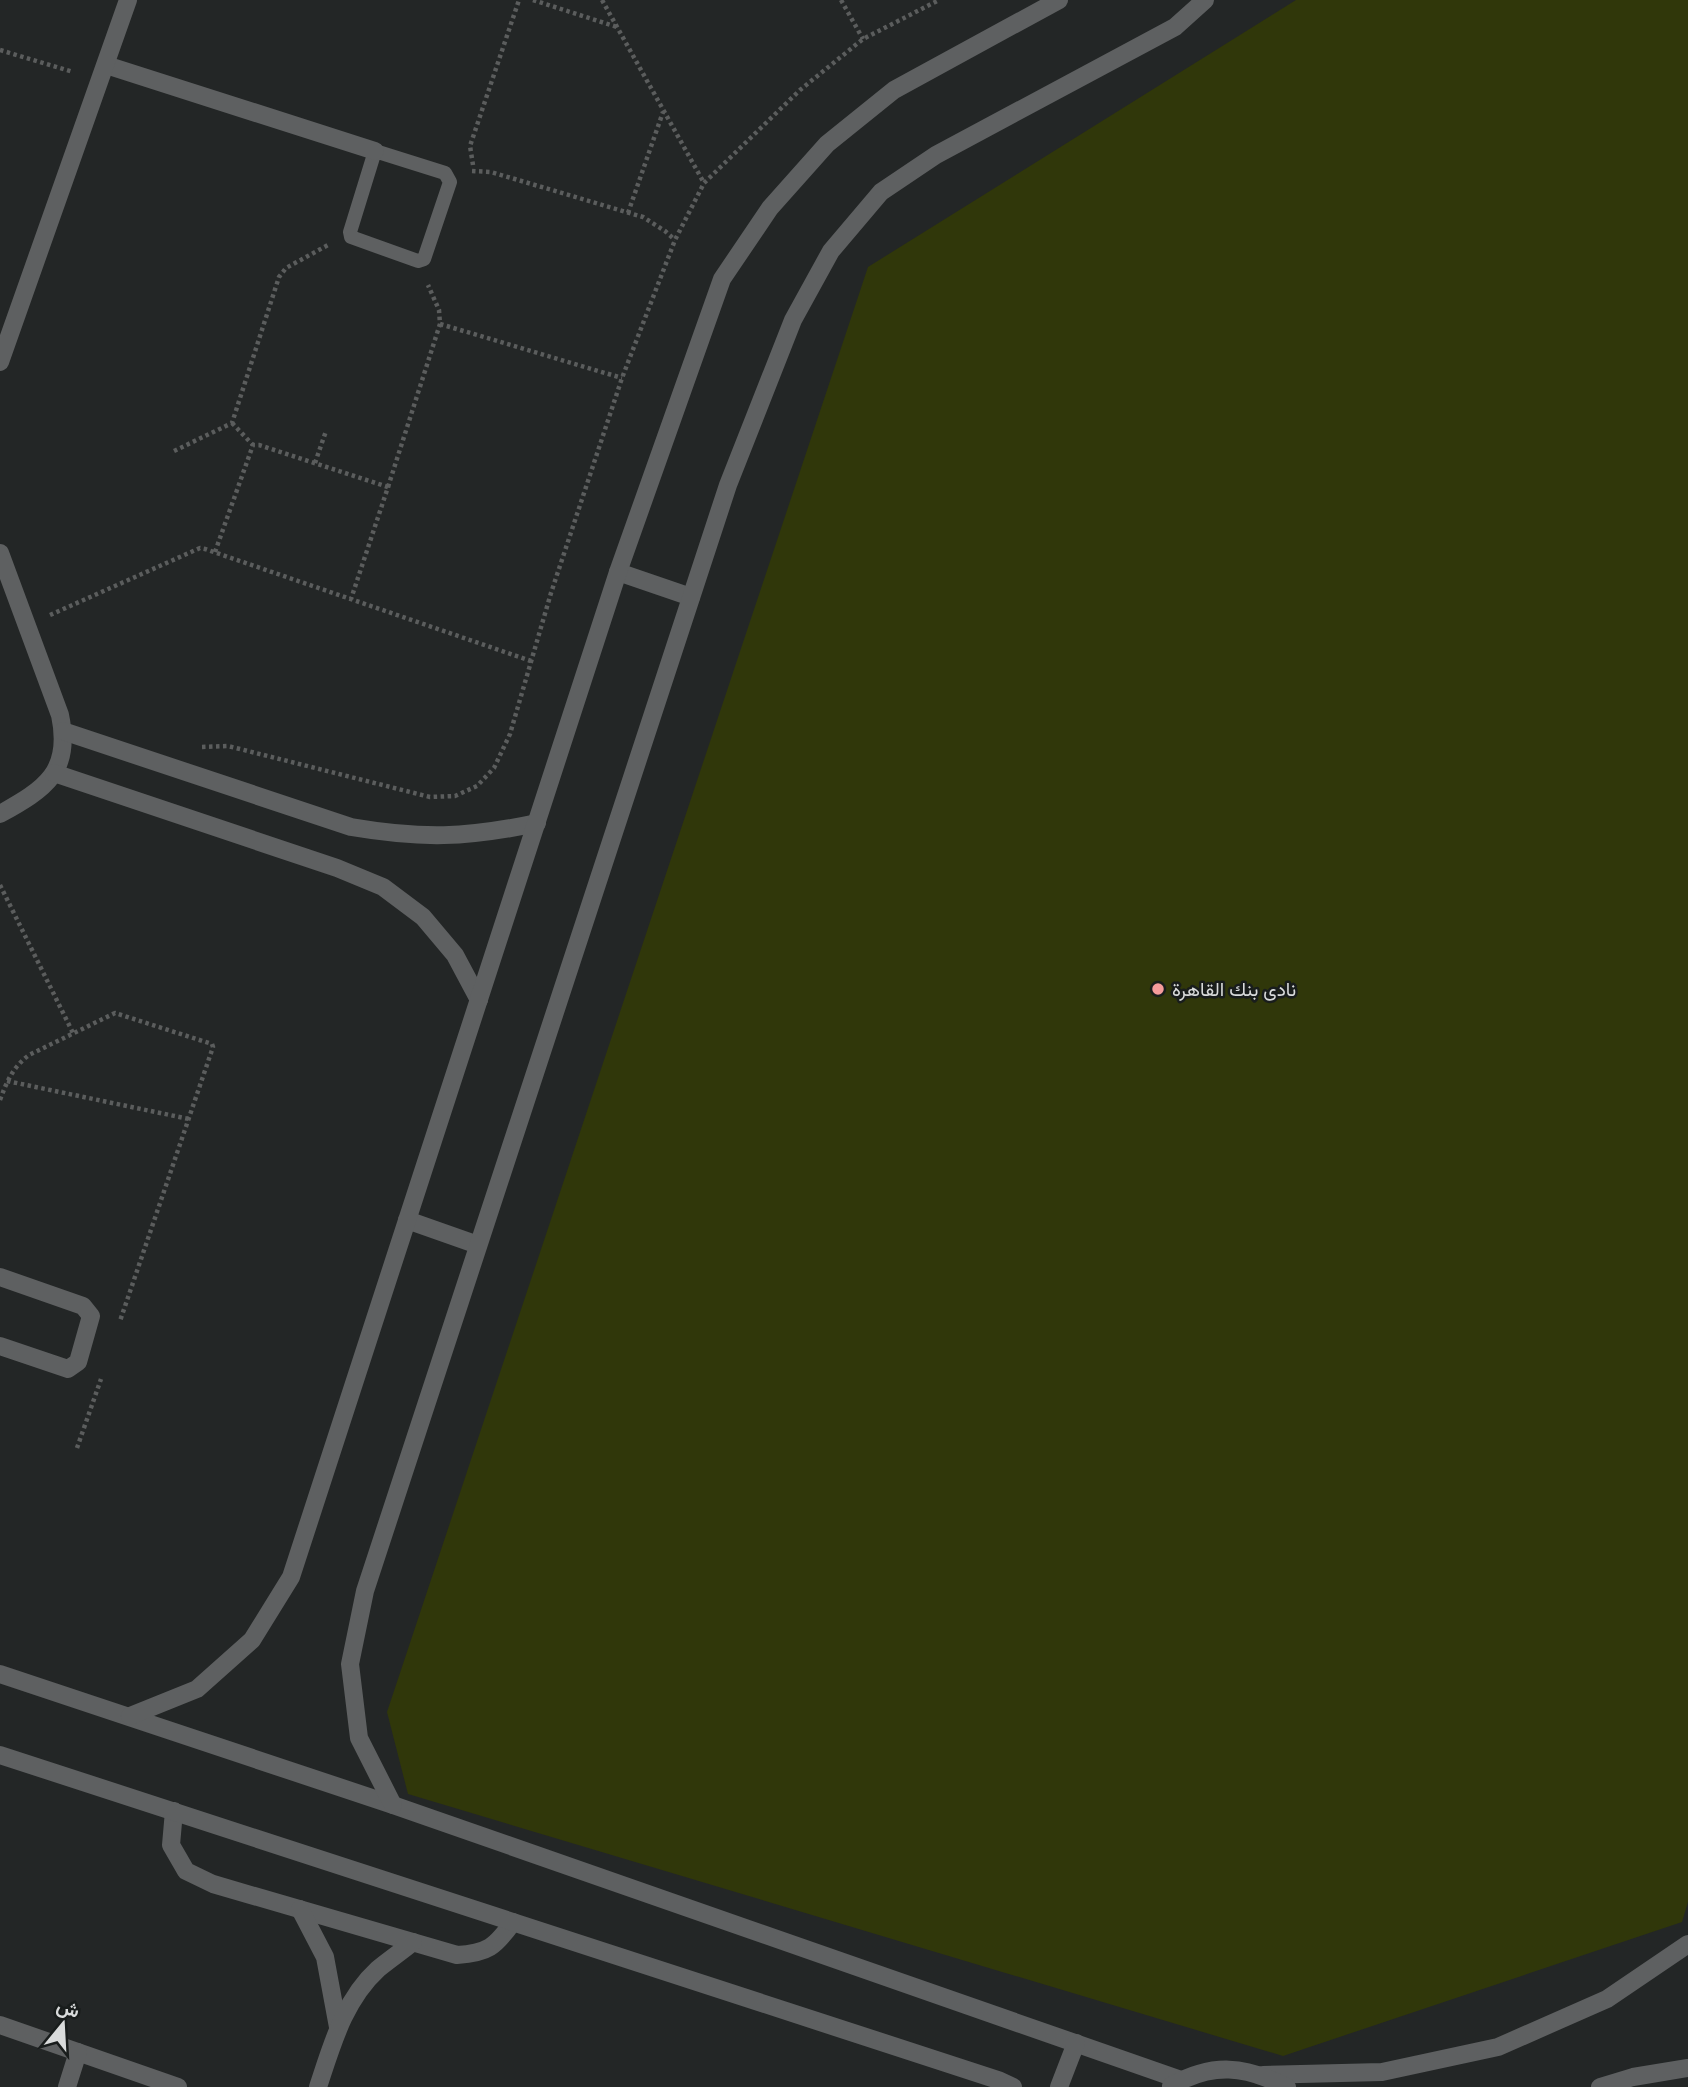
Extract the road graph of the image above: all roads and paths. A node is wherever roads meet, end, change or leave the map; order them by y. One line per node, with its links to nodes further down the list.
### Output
1 (128, 0): 12 (street)
2 (519, 0): 15 (path)
3 (533, 0): 9 (path)
4 (602, 0): 9 (path)
5 (841, 0): 10 (path)
6 (939, 0): 10 (path)
7 (1059, 0): 33 (street)
8 (1205, 0): 34 (street)
9 (617, 27): 13 (path)
10 (863, 39): 17 (path)
11 (0, 50): 12 (path)
12 (103, 72): 14 (street); 23 (street)
13 (663, 111): 17 (path); 18 (path)
14 (375, 151): 16 (lane); 19 (lane)
15 (476, 170): 16 (path); 18 (path)
16 (450, 182): 21 (lane)
17 (704, 183): 20 (path)
18 (628, 213): 20 (path)
19 (350, 232): 21 (lane); 25 (path)
20 (675, 240): 24 (path)
21 (418, 261): 22 (path)
22 (440, 324): 24 (path); 30 (path)
23 (0, 362)
24 (622, 378): 37 (path)
25 (232, 423): 27 (path); 28 (path)
26 (326, 431): 29 (path)
27 (253, 445): 29 (path); 31 (path)
28 (174, 451)
29 (315, 463): 30 (path)
30 (388, 487): 35 (path)
31 (215, 552): 35 (path); 36 (path)
32 (0, 553): 36 (street)
33 (618, 572): 34 (street); 42 (street)
34 (691, 597): 50 (street)
35 (351, 598): 37 (path)
36 (28, 624): 38 (street)
37 (531, 661): 39 (path)
38 (64, 730): 40 (street); 42 (street)
39 (195, 748)
40 (54, 774): 41 (street); 44 (street)
41 (0, 814)
42 (537, 823): 44 (street)
43 (0, 885): 45 (path)
44 (479, 1000): 49 (street)
45 (74, 1033): 46 (path); 48 (path)
46 (7, 1081): 47 (path); 48 (path)
47 (0, 1100)
48 (189, 1119): 52 (path)
49 (407, 1220): 50 (street); 57 (street)
50 (478, 1245): 59 (street)
51 (0, 1277): 53 (street)
52 (118, 1328)
53 (0, 1346)
54 (105, 1367): 55 (path)
55 (77, 1448)
56 (0, 1675): 57 (street)
57 (130, 1716): 59 (street)
58 (0, 1755): 60 (street)
59 (393, 1805): 67 (street)
60 (173, 1811): 61 (street); 62 (street)
61 (300, 1909): 63 (street); 66 (street)
62 (513, 1922): 63 (street); 75 (street)
63 (413, 1942): 66 (street)
64 (1688, 1944): 70 (street)
65 (0, 2025): 68 (street)
66 (338, 2026): 74 (street)
67 (1076, 2043): 71 (street); 76 (street)
68 (78, 2052): 72 (street); 73 (street)
69 (1688, 2068): 78 (street)
70 (1263, 2075): 71 (street); 77 (street)
71 (1176, 2084)
72 (67, 2087)
73 (178, 2087)
74 (318, 2087)
75 (1013, 2087)
76 (1059, 2087)
77 (1287, 2087)
78 (1600, 2087)

